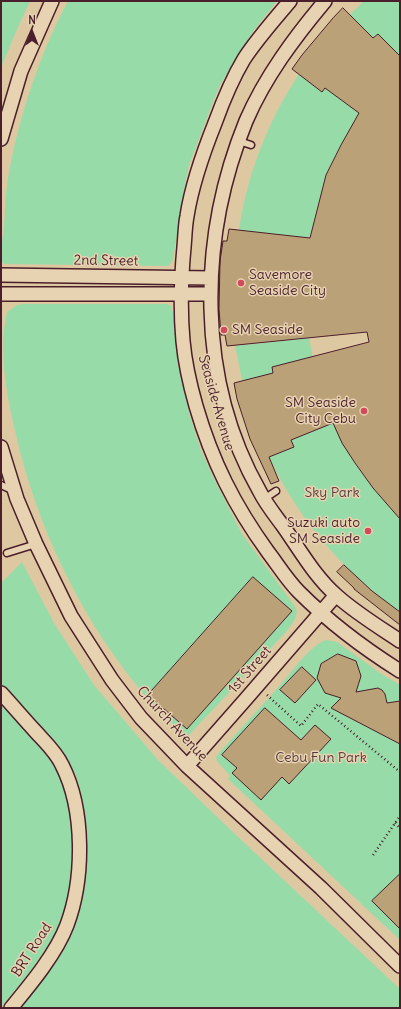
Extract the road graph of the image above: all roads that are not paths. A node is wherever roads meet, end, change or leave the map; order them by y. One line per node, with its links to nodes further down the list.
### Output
1 (52, 1): 4 (street)
2 (290, 1): 6 (street, Seaside Avenue)
3 (325, 1): 7 (street, Seaside Avenue)
4 (1, 139)
5 (1, 275): 6 (street, 2nd Street)
6 (181, 278): 7 (street, 2nd Street); 10 (street, Seaside Avenue)
7 (211, 278): 9 (street, Seaside Avenue)
8 (1, 294): 10 (street)
9 (211, 294): 10 (street); 15 (street, Seaside Avenue)
10 (181, 295): 19 (street, Seaside Avenue)
11 (1, 447): 13 (street, Church Avenue)
12 (1, 485): 13 (lane)
13 (15, 491): 16 (street, Church Avenue)
14 (276, 491): 15 (lane)
15 (264, 499): 18 (street, Seaside Avenue)
16 (36, 544): 17 (lane); 23 (street, Church Avenue)
17 (7, 553)
18 (336, 595): 19 (street, 1st Street); 20 (street, Seaside Avenue)
19 (321, 613): 21 (street, Seaside Avenue); 23 (street, 1st Street)
20 (400, 641)
21 (400, 671)
22 (1, 693): 25 (street, BRT Road)
23 (187, 766): 24 (street, Church Avenue)
24 (400, 966)
25 (10, 1008)

